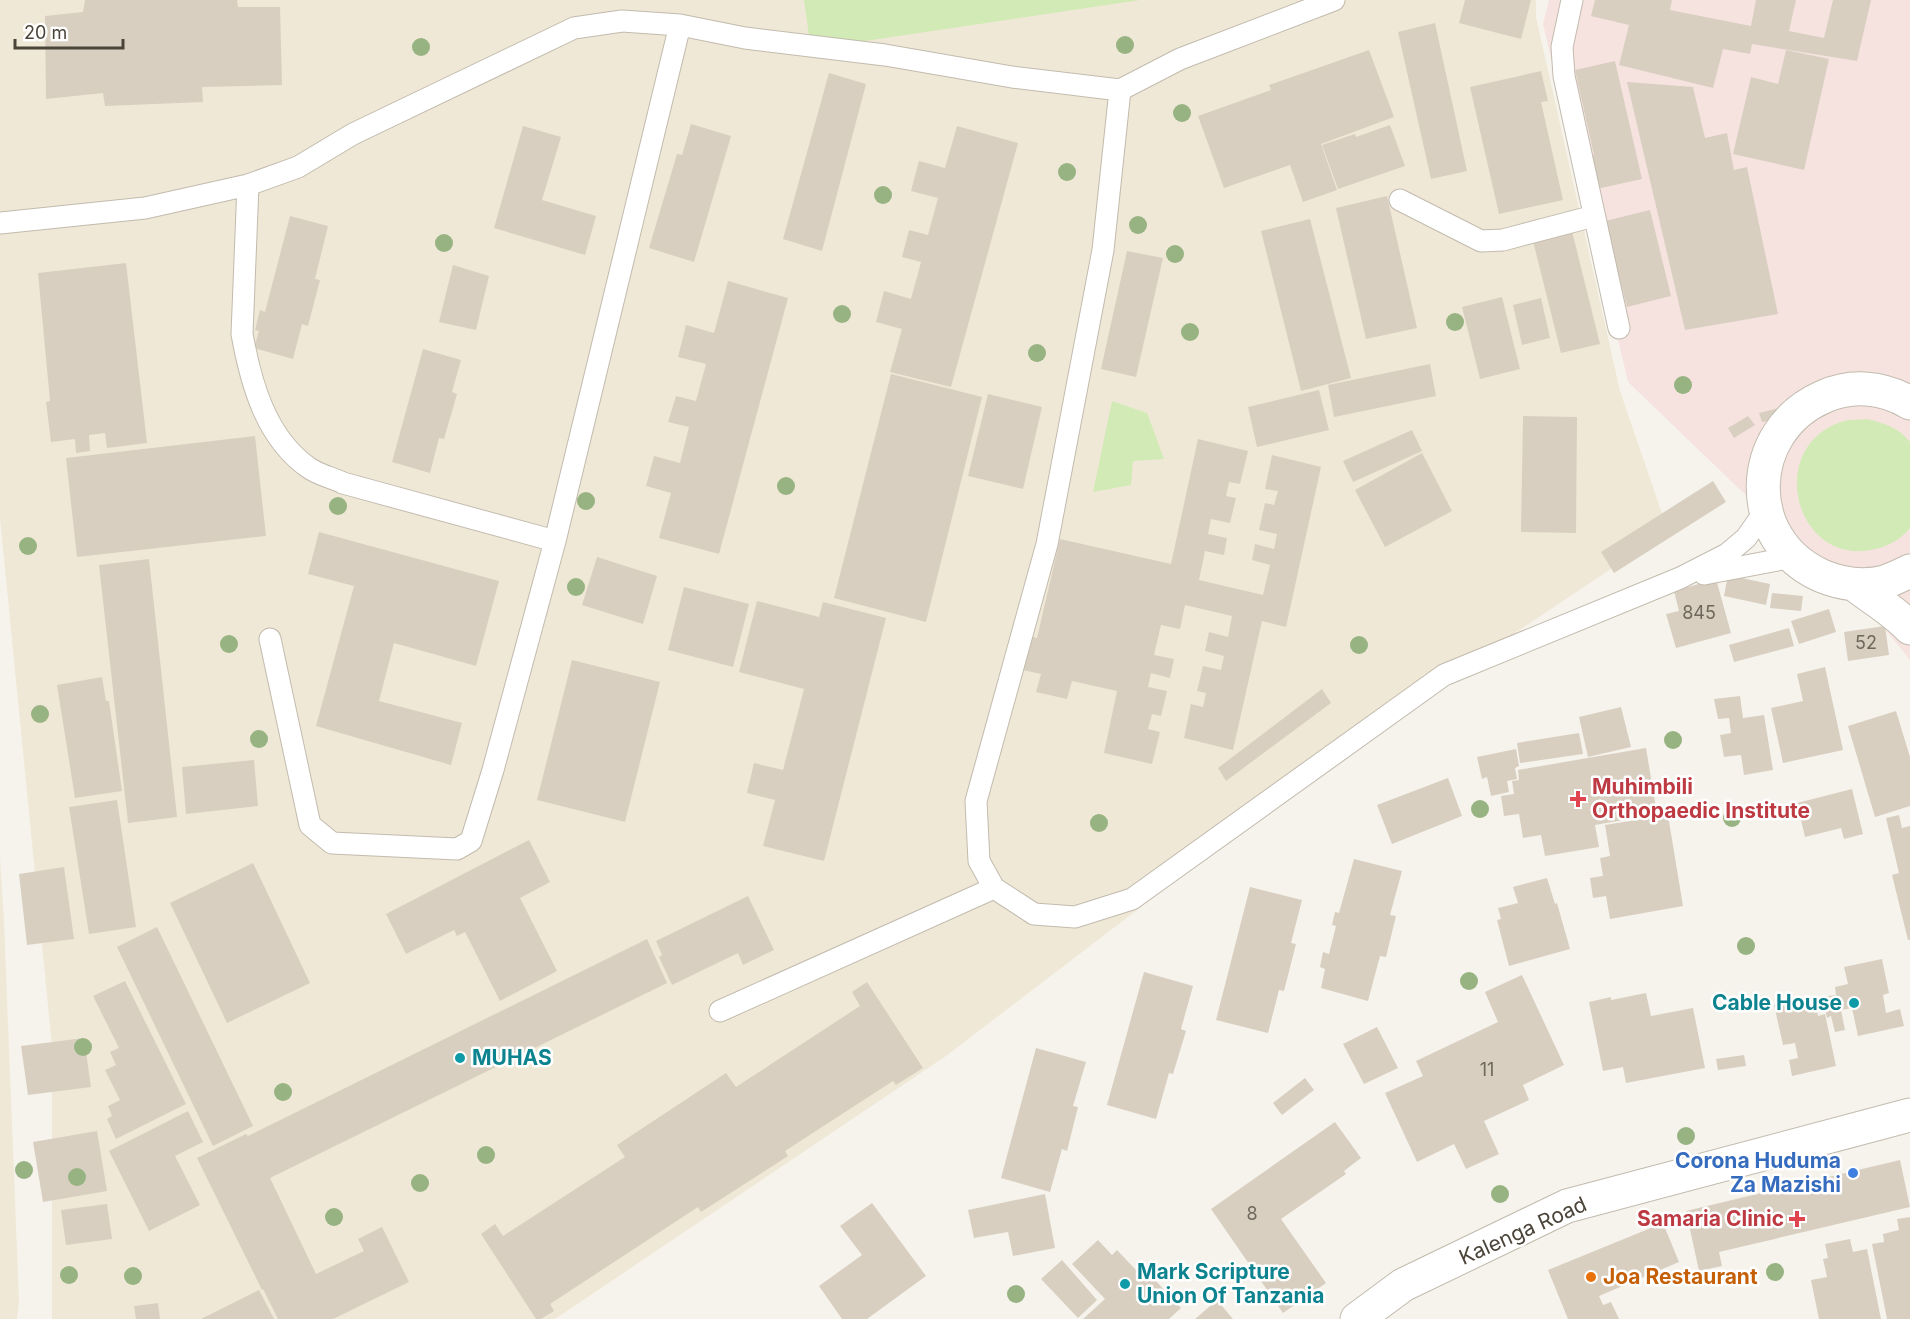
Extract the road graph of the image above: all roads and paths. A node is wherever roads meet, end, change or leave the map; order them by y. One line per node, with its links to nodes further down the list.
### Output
1 (1334, 0): 4 (lane)
2 (1572, 0): 7 (lane)
3 (680, 25): 4 (lane); 5 (lane); 12 (lane)
4 (1120, 90): 19 (lane)
5 (248, 185): 8 (lane); 12 (lane)
6 (1400, 200): 7 (lane)
7 (1594, 216): 9 (lane)
8 (0, 223)
9 (1619, 328)
10 (1910, 403): 11 (street)
11 (1763, 477): 13 (street); 15 (lane)
12 (555, 541): 18 (lane)
13 (1792, 557): 15 (lane); 16 (street)
14 (1910, 571): 16 (street)
15 (1680, 578): 19 (lane)
16 (1855, 585): 17 (street)
17 (1910, 628)
18 (270, 639)
19 (994, 888): 20 (lane)
20 (720, 1011)
21 (1910, 1115): 22 (street, Kalenga Road)
22 (1358, 1319)

